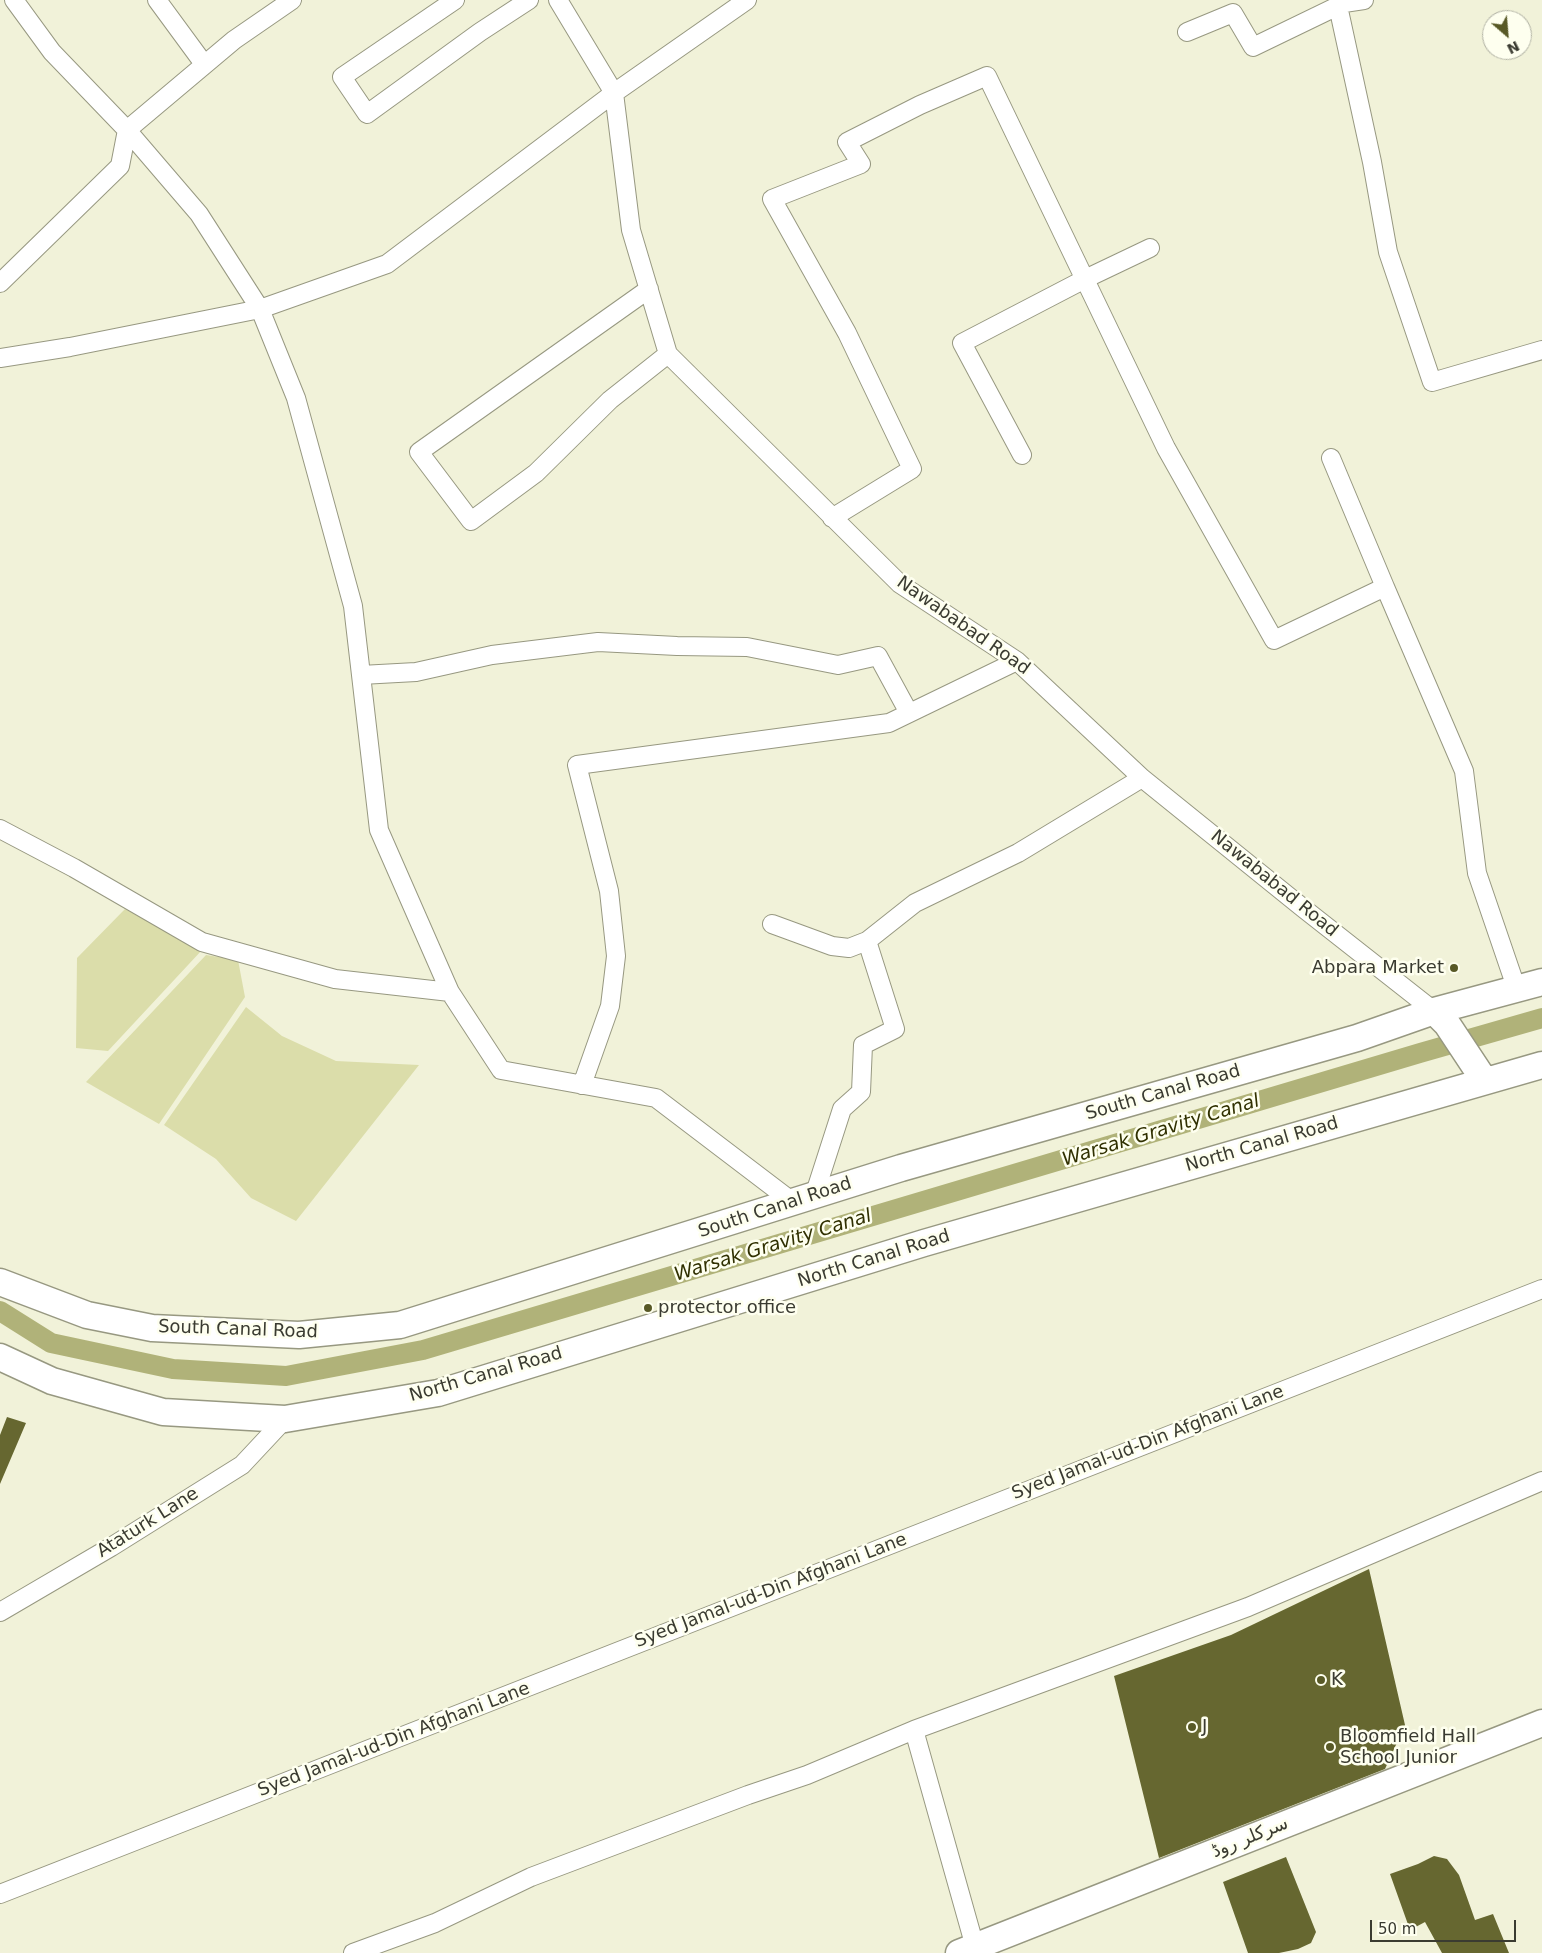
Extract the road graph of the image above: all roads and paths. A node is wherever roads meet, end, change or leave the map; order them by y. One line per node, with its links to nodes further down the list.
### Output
1 (14, 0): 13 (street)
2 (157, 0): 11 (street)
3 (292, 0): 11 (street)
4 (455, 0): 5 (street)
5 (529, 0)
6 (558, 0): 12 (street, Nawababad Road)
7 (747, 0): 12 (street)
8 (1364, 0): 9 (street)
9 (1338, 6): 10 (street); 19 (street)
10 (1187, 32)
11 (204, 64): 13 (street)
12 (614, 94): 17 (street, Nawababad Road); 18 (street)
13 (127, 130): 16 (street); 18 (street)
14 (1150, 248): 15 (street)
15 (1085, 279): 22 (street); 24 (street); 25 (street)
16 (0, 283)
17 (649, 289): 20 (street, Nawababad Road); 20 (street)
18 (260, 309): 21 (street); 27 (street)
19 (1542, 350)
20 (668, 354): 24 (street, Nawababad Road)
21 (1, 357)
22 (1022, 455)
23 (1330, 458): 25 (street)
24 (832, 518): 26 (street, Nawababad Road)
25 (1385, 587): 34 (street)
26 (1017, 661): 28 (street); 29 (street, Nawababad Road)
27 (361, 675): 28 (street); 35 (street)
28 (909, 713): 39 (street)
29 (1142, 778): 32 (street); 36 (street, Nawababad Road)
30 (0, 829): 35 (street)
31 (772, 924): 32 (street)
32 (867, 941): 40 (street)
33 (1542, 982): 34 (main road, South Canal Road)
34 (1517, 990): 36 (main road, South Canal Road)
35 (450, 992): 39 (street)
36 (1441, 1018): 38 (main road); 40 (main road, South Canal Road)
37 (1542, 1064): 38 (main road, North Canal Road)
38 (1484, 1080): 44 (main road, North Canal Road)
39 (582, 1085): 40 (street)
40 (804, 1199): 41 (main road, South Canal Road)
41 (0, 1282)
42 (1542, 1288): 49 (street, Syed Jamal-ud-Din Afghani Lane)
43 (0, 1357): 44 (main road, North Canal Road)
44 (285, 1419): 46 (street, Ataturk Lane)
45 (1542, 1481): 48 (street)
46 (0, 1612)
47 (1542, 1723): 50 (main road, سرکلر روڈ)
48 (914, 1730): 50 (street); 51 (street)
49 (0, 1894)
50 (967, 1950)
51 (353, 1953)

